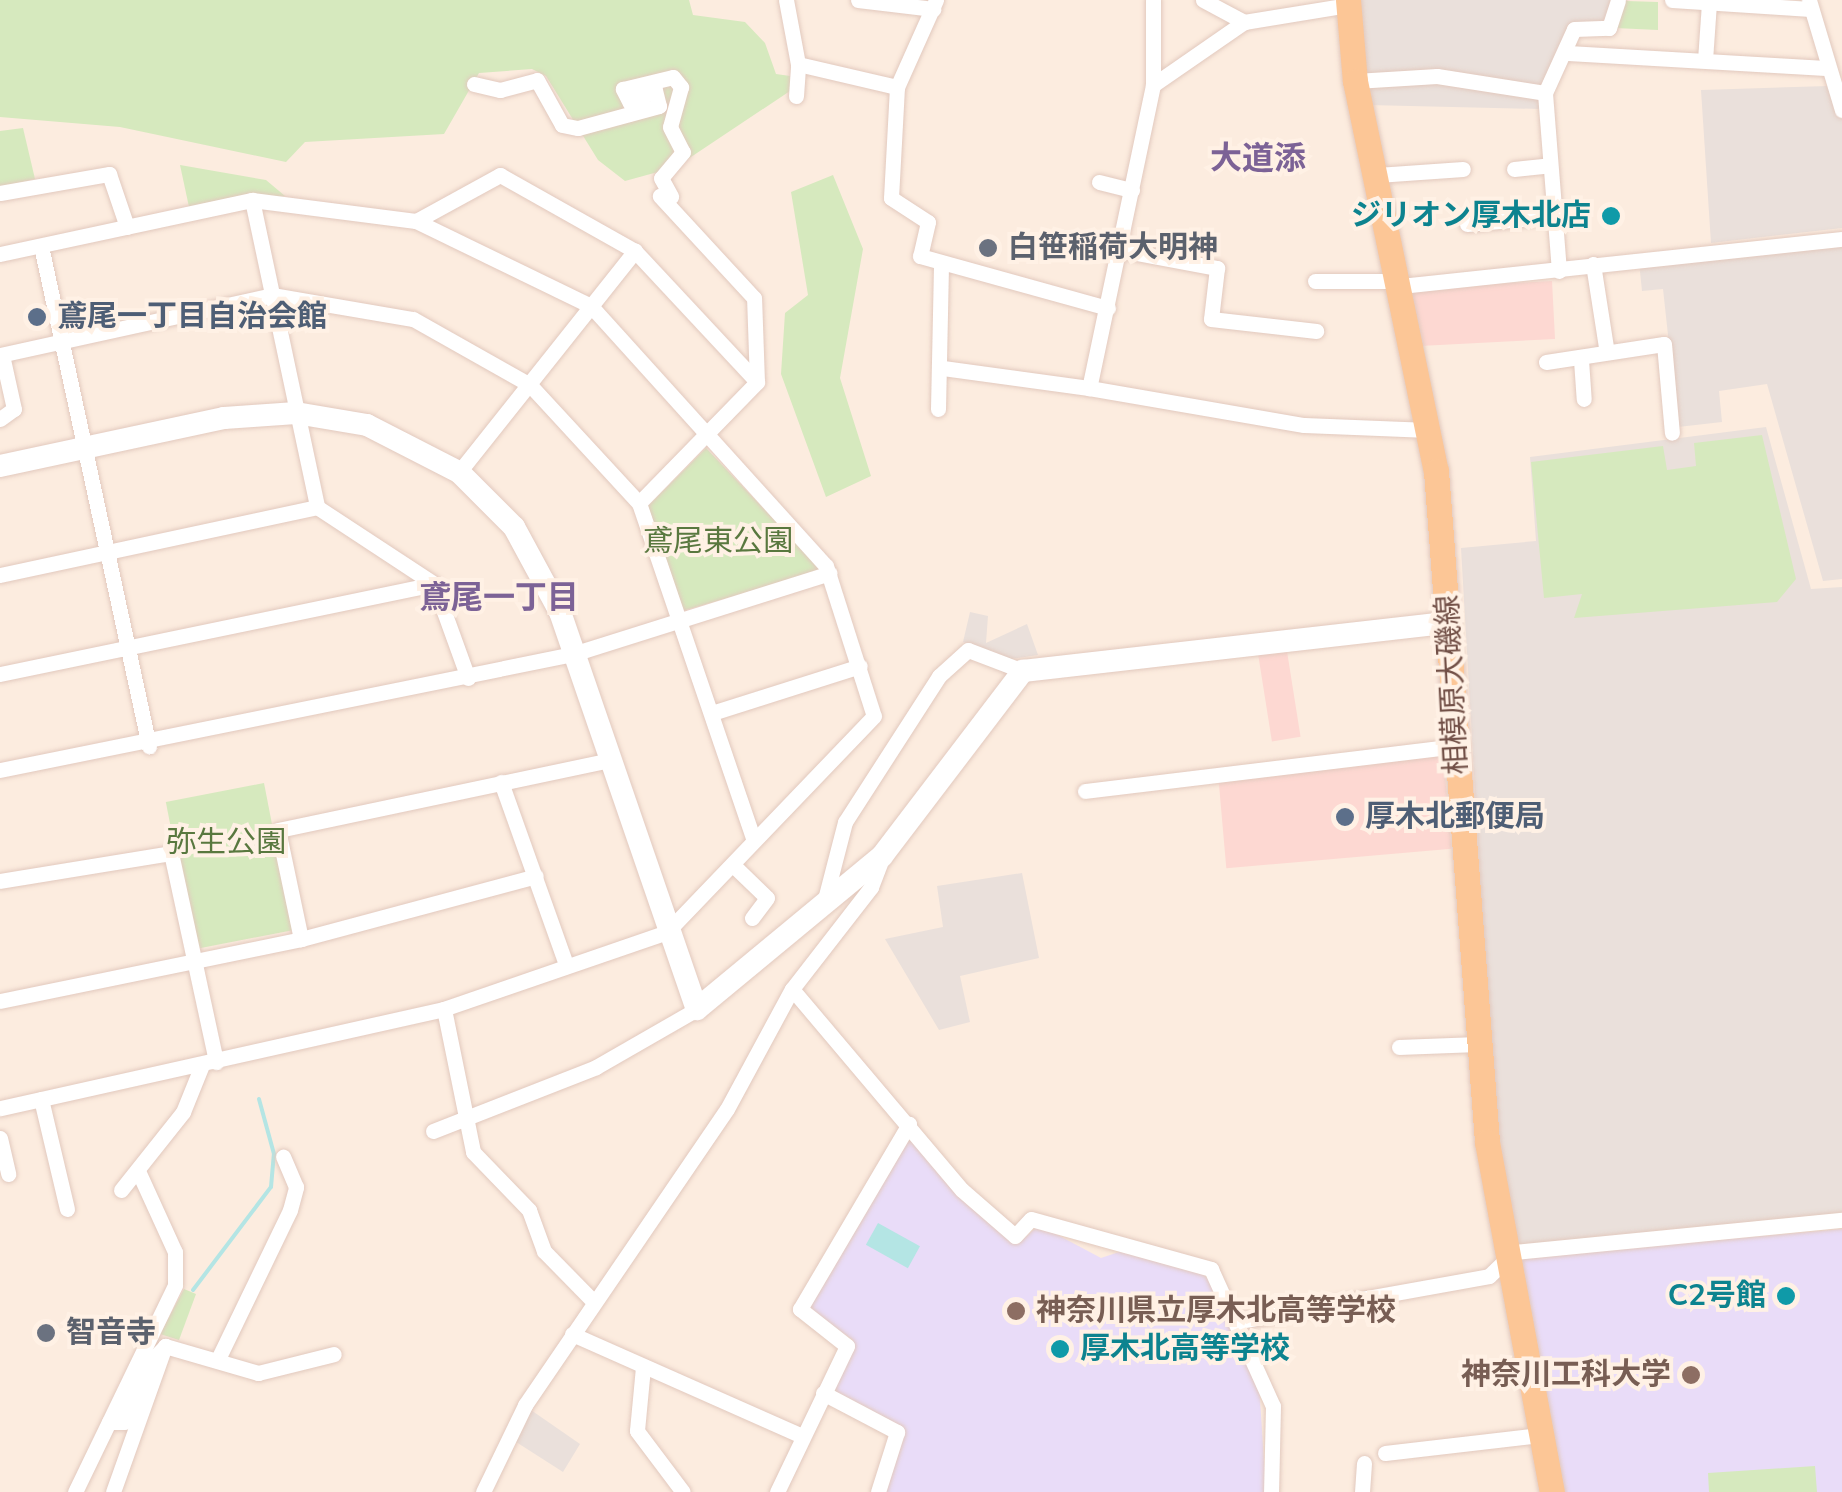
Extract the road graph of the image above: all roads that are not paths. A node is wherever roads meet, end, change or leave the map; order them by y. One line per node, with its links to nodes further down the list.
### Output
1 (786, 0): 14 (street)
2 (858, 0): 9 (street)
3 (1153, 0): 18 (street)
4 (1203, 0): 11 (street)
5 (1618, 0): 12 (street)
6 (1672, 0): 7 (street)
7 (1708, 2): 10 (street); 13 (street)
8 (1348, 3): 11 (street); 16 (main road, 相模原大磯線)
9 (934, 4): 19 (street)
10 (1810, 4): 15 (street)
11 (1244, 22): 18 (street)
12 (1566, 53): 13 (street); 20 (street)
13 (1705, 60): 15 (street)
14 (798, 64): 19 (street); 21 (street)
15 (1827, 68): 22 (street)
16 (1355, 81): 20 (street); 26 (main road, 相模原大磯線)
17 (474, 84): 55 (street)
18 (1153, 85): 28 (street)
19 (896, 86): 41 (street)
20 (1545, 93): 23 (street)
21 (796, 96)
22 (1842, 110)
23 (1550, 165): 25 (street); 31 (street)
24 (1463, 169): 26 (street)
25 (1514, 169)
26 (1377, 175): 43 (main road, 相模原大磯線)
27 (1099, 182): 28 (street)
28 (1132, 190): 37 (street)
29 (0, 192): 34 (street)
30 (252, 200): 32 (street); 34 (street); 45 (street)
31 (1553, 216): 33 (street); 42 (street)
32 (416, 221): 38 (street); 46 (street)
33 (1467, 224)
34 (126, 227): 36 (street)
35 (1842, 239): 40 (street)
36 (41, 246): 39 (street); 49 (street)
37 (1120, 250): 47 (street); 48 (street)
38 (635, 251): 46 (street); 55 (street)
39 (0, 254)
40 (1592, 264): 42 (street); 50 (street)
41 (941, 266): 47 (street); 54 (street)
42 (1559, 271): 43 (street)
43 (1400, 283): 44 (street); 62 (main road, 相模原大磯線)
44 (1320, 285)
45 (272, 296): 49 (street); 56 (street); 60 (street)
46 (591, 306): 56 (street); 64 (street)
47 (1108, 308): 57 (street)
48 (1310, 334)
49 (63, 342): 51 (street); 65 (street)
50 (1616, 350): 52 (street); 63 (street)
51 (1, 355): 61 (street)
52 (1581, 360): 53 (street); 58 (street)
53 (1546, 362)
54 (943, 368): 57 (street); 59 (street)
55 (757, 382): 64 (street)
56 (530, 385): 67 (street); 68 (street)
57 (1089, 388): 62 (street)
58 (1584, 399)
59 (938, 408)
60 (296, 413): 65 (street); 67 (street); 69 (street)
61 (0, 419)
62 (1429, 430): 74 (main road, 相模原大磯線)
63 (1672, 433)
64 (709, 434): 68 (street); 71 (street)
65 (84, 449): 66 (street); 70 (street)
66 (0, 466)
67 (458, 472): 77 (street)
68 (638, 503): 75 (street)
69 (317, 507): 70 (street); 73 (street)
70 (108, 552): 72 (street); 76 (street)
71 (830, 574): 75 (street); 78 (street)
72 (0, 575)
73 (434, 584): 76 (street); 81 (street)
74 (1450, 622): 79 (street); 84 (main road, 相模原大磯線)
75 (680, 623): 77 (street); 82 (street)
76 (128, 650): 80 (street); 83 (street)
77 (573, 654): 81 (street); 85 (street)
78 (860, 666): 82 (street); 89 (street)
79 (1022, 671): 90 (street); 94 (street)
80 (0, 674)
81 (468, 678): 83 (street)
82 (712, 713): 89 (street)
83 (150, 746): 86 (street)
84 (1457, 746): 88 (street); 104 (main road, 相模原大磯線)
85 (609, 760): 87 (street); 96 (street)
86 (0, 770)
87 (502, 782): 92 (street); 97 (street)
88 (1085, 791)
89 (754, 840): 91 (street)
90 (882, 856): 94 (street); 100 (street)
91 (733, 865): 95 (street); 96 (street)
92 (536, 876): 97 (street); 99 (street)
93 (0, 881): 98 (street)
94 (823, 912): 103 (street)
95 (752, 918)
96 (667, 932): 99 (street); 103 (street)
97 (300, 939): 98 (street)
98 (194, 961): 101 (street); 106 (street)
99 (566, 966): 102 (street)
100 (792, 989): 110 (street); 120 (street)
101 (0, 1001)
102 (444, 1009): 106 (street); 109 (street)
103 (697, 1010): 109 (street)
104 (1478, 1044): 105 (street); 119 (main road, 相模原大磯線)
105 (1399, 1048)
106 (209, 1063): 107 (street); 115 (street)
107 (41, 1099): 108 (street); 117 (street)
108 (0, 1108)
109 (468, 1124): 111 (street); 120 (street)
110 (909, 1124): 121 (street); 127 (street)
111 (433, 1131)
112 (0, 1138): 114 (street)
113 (283, 1156): 125 (street)
114 (8, 1174)
115 (139, 1174): 116 (street); 128 (street)
116 (121, 1190)
117 (66, 1208)
118 (1842, 1220): 119 (street)
119 (1504, 1261): 121 (street); 130 (main road, 相模原大磯線)
120 (591, 1299): 122 (street)
121 (1238, 1321): 139 (street)
122 (572, 1334): 126 (street); 135 (street)
123 (165, 1346): 125 (street); 128 (street); 134 (street)
124 (334, 1354): 125 (street)
125 (218, 1359)
126 (644, 1367): 129 (street); 136 (street)
127 (823, 1394): 129 (street); 138 (street)
128 (109, 1422): 133 (street)
129 (802, 1436): 137 (street)
130 (1540, 1436): 131 (street); 141 (main road, 相模原大磯線)
131 (1385, 1453)
132 (1364, 1462): 140 (street)
133 (76, 1492)
134 (113, 1492)
135 (483, 1492)
136 (683, 1492)
137 (776, 1492)
138 (878, 1492)
139 (1270, 1492)
140 (1362, 1492)
141 (1552, 1492)

